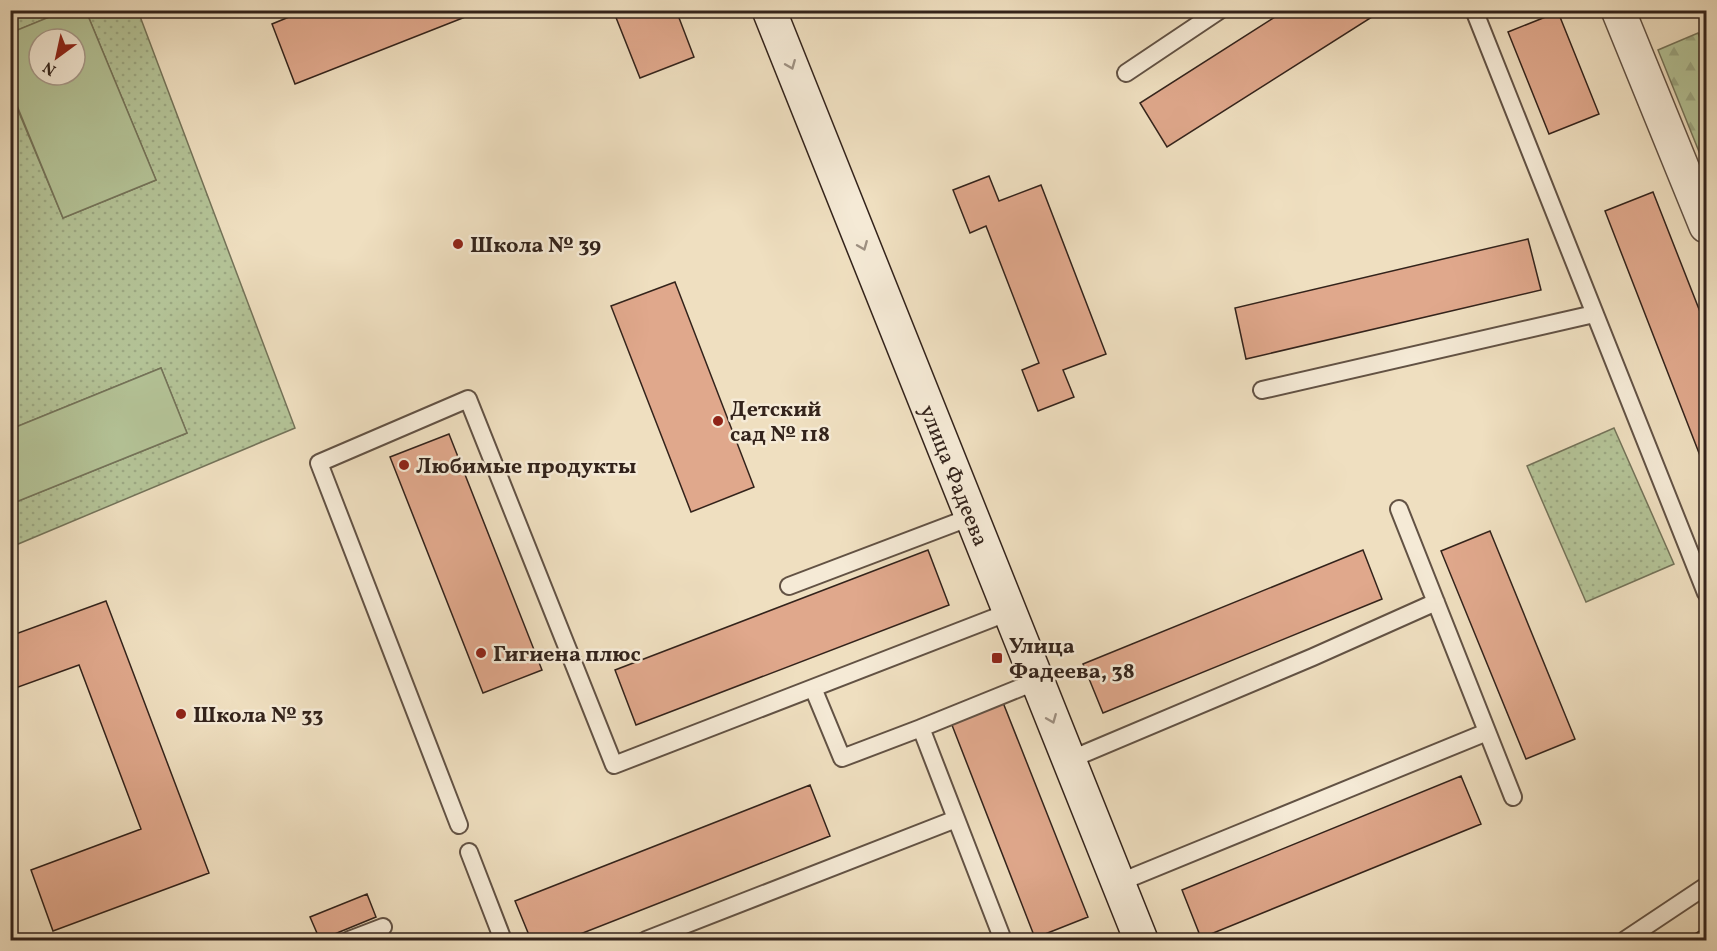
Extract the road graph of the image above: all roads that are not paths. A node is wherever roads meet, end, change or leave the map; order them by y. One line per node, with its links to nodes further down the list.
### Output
1 (769, 10): 10 (street, улица Фадеева, one-way to 10)
2 (1220, 10): 5 (lane)
3 (1474, 10): 7 (lane)
4 (1618, 10): 6 (street)
5 (1126, 73)
6 (1707, 226)
7 (1594, 314): 8 (lane); 11 (lane)
8 (1262, 390)
9 (1399, 508): 14 (lane)
10 (971, 517): 12 (lane); 15 (street, улица Фадеева)
11 (1701, 564): 13 (lane)
12 (789, 586)
13 (1707, 593)
14 (1436, 602): 19 (lane); 20 (lane)
15 (1009, 612): 16 (street, улица Фадеева); 17 (lane)
16 (1037, 681): 18 (lane); 20 (street, улица Фадеева, one-way to 20)
17 (813, 688): 18 (lane); 23 (lane)
18 (921, 728): 22 (lane)
19 (1487, 732): 21 (lane); 25 (lane)
20 (1069, 760): 25 (street, улица Фадеева)
21 (1513, 797)
22 (956, 819): 30 (lane); 31 (lane)
23 (459, 825)
24 (469, 852): 29 (lane)
25 (1118, 883): 32 (street, улица Фадеева)
26 (1707, 886): 33 (lane)
27 (383, 927): 28 (lane)
28 (349, 940)
29 (504, 940)
30 (646, 940)
31 (1003, 940)
32 (1141, 940)
33 (1625, 940)

